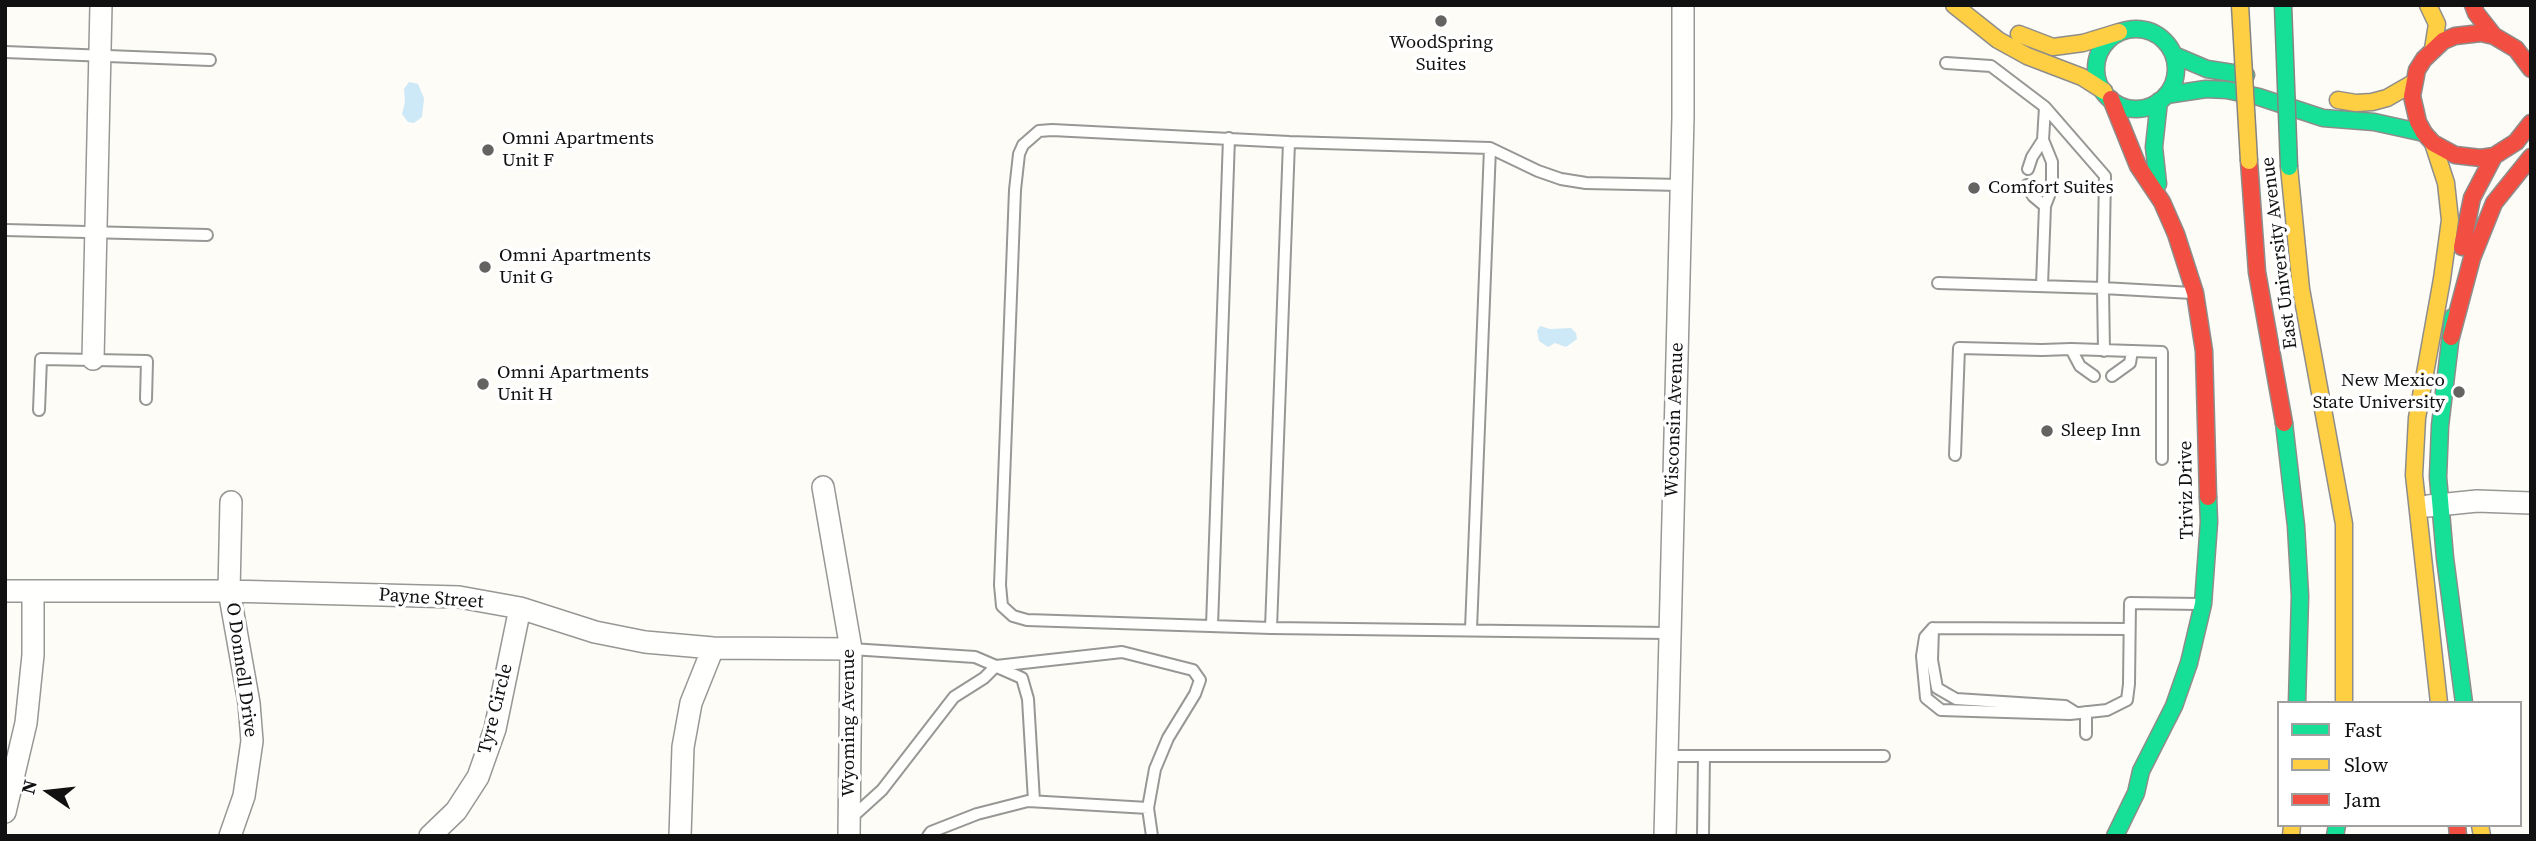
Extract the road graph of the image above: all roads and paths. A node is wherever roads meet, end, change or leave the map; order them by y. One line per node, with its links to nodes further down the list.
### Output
1 (101, 5): 14 (street)
2 (1683, 5): 32 (street, Wisconsin Avenue)
3 (1954, 5): 8 (main road)
4 (2240, 5): 73 (main road, East University Avenue, bridge)
5 (2283, 5): 74 (main road, East University Avenue, bridge)
6 (2428, 5): 12 (main road)
7 (2473, 5): 11 (main road)
8 (1977, 21): 9 (main road); 20 (main road)
9 (2123, 31): 15 (main road); 20 (main road)
10 (2531, 36): 11 (main road)
11 (2500, 39): 12 (main road); 18 (main road)
12 (2433, 49): 19 (main road)
13 (5, 52): 14 (lane)
14 (100, 55): 16 (lane); 37 (street)
15 (2174, 55): 19 (main road); 21 (main road)
16 (210, 60)
17 (1946, 63): 22 (lane)
18 (2531, 69)
19 (2413, 83): 25 (main road)
20 (2107, 95): 21 (main road); 34 (main road, Triviz Drive)
21 (2163, 98): 25 (main road); 34 (main road, Triviz Drive)
22 (2045, 107): 26 (lane); 41 (lane)
23 (2531, 123): 29 (main road)
24 (1229, 138): 27 (lane); 64 (lane); 64 (lane)
25 (2428, 138): 29 (main road); 58 (main road)
26 (2043, 140): 31 (lane); 35 (lane)
27 (1289, 142): 28 (lane); 65 (lane)
28 (1490, 148): 32 (lane); 67 (lane)
29 (2494, 156): 43 (main road)
30 (2531, 156): 43 (main road)
31 (2028, 169)
32 (1681, 185): 69 (street, Wisconsin Avenue)
33 (2027, 185): 35 (lane)
34 (2162, 202): 42 (main road, Triviz Drive)
35 (2045, 206): 40 (lane)
36 (5, 230): 37 (lane)
37 (96, 232): 38 (lane); 47 (street)
38 (207, 234)
39 (1938, 283): 40 (lane)
40 (2042, 285): 41 (lane)
41 (2104, 288): 42 (lane); 45 (lane)
42 (2195, 293): 62 (main road, Triviz Drive)
43 (2449, 347): 57 (main road)
44 (2071, 349): 45 (lane); 48 (lane); 52 (lane)
45 (2104, 351): 46 (lane)
46 (2132, 351): 49 (lane); 53 (lane)
47 (93, 359): 50 (lane); 51 (lane)
48 (2094, 376)
49 (2112, 376)
50 (146, 399)
51 (39, 410)
52 (1955, 455)
53 (2162, 459)
54 (822, 487): 71 (street, Wyoming Avenue)
55 (231, 502): 61 (street, O Donnell Drive)
56 (2531, 503): 57 (street)
57 (2441, 505): 58 (street); 76 (main road)
58 (2417, 507): 75 (main road)
59 (5, 590): 60 (street, Payne Street)
60 (33, 591): 61 (street, Payne Street); 86 (street)
61 (229, 591): 63 (street, Payne Street); 88 (street, O Donnell Drive)
62 (2203, 604): 68 (lane); 82 (main road, Triviz Drive)
63 (520, 608): 70 (street, Payne Street); 89 (street, Tyre Circle)
64 (1212, 626): 65 (lane)
65 (1271, 628): 67 (lane)
66 (1933, 628): 68 (lane); 77 (lane); 77 (lane)
67 (1471, 629): 69 (lane)
68 (2129, 629): 77 (lane)
69 (1668, 634): 79 (street, Wisconsin Avenue)
70 (713, 648): 71 (street, Payne Street); 90 (street)
71 (851, 649): 72 (lane); 87 (street, Wyoming Avenue)
72 (996, 666): 84 (lane); 85 (lane); 87 (lane)
73 (2297, 701)
74 (2344, 701)
75 (2439, 701)
76 (2464, 701)
77 (2081, 712): 78 (lane)
78 (2086, 734)
79 (1667, 756): 80 (lane); 93 (street, Wisconsin Avenue)
80 (1704, 756): 81 (lane); 94 (lane)
81 (1884, 756)
82 (2141, 771): 83 (main road, Triviz Drive); 95 (main road, Triviz Drive)
83 (2118, 793)
84 (1034, 801): 85 (lane); 91 (lane)
85 (1148, 808): 92 (lane)
86 (5, 812)
87 (849, 828)
88 (230, 836)
89 (430, 836)
90 (680, 836)
91 (928, 836)
92 (1152, 836)
93 (1665, 836)
94 (1703, 836)
95 (2115, 836)

